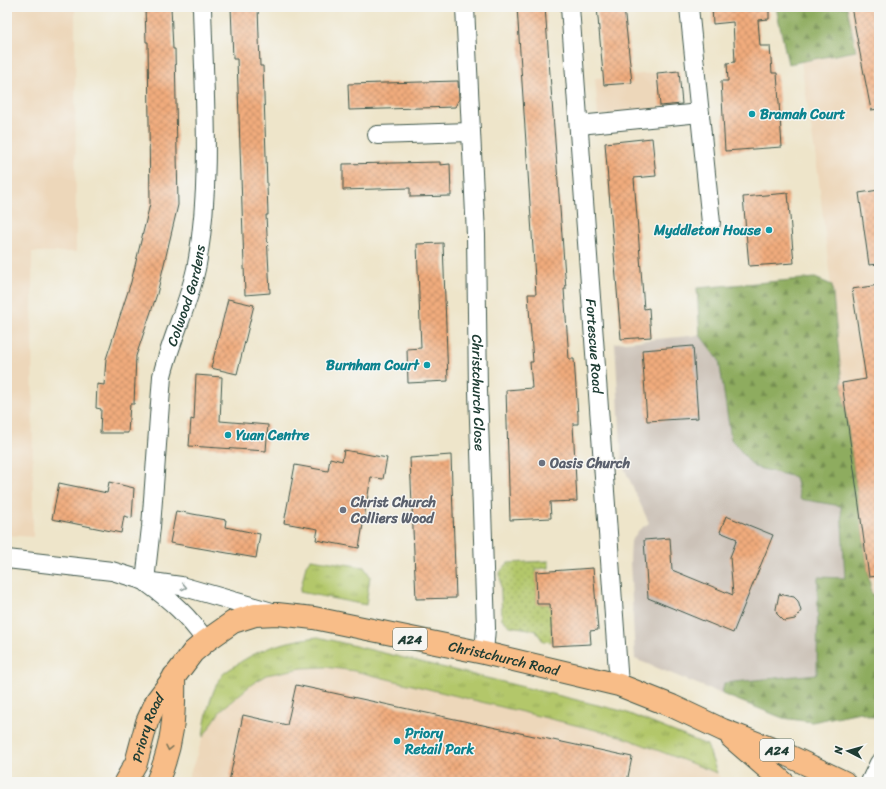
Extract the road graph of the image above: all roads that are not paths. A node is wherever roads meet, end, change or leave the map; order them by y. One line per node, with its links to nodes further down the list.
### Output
1 (202, 7): 11 (street, Colwood Gardens)
2 (465, 7): 7 (street, Christchurch Close)
3 (570, 7): 6 (street, Fortescue Road)
4 (689, 7): 5 (street)
5 (700, 113): 6 (street); 9 (street)
6 (579, 124): 16 (street, Fortescue Road)
7 (470, 132): 8 (street); 14 (street, Christchurch Close)
8 (377, 135)
9 (711, 223)
10 (7, 559): 11 (street, Christchurch Road)
11 (145, 581): 12 (street, Christchurch Road, one-way to 12); 13 (street, Christchurch Road)
12 (277, 614): 13 (highway, Christchurch Road / A24); 14 (highway, Christchurch Road / A24)
13 (206, 641): 15 (highway, Priory Road / A24)
14 (484, 653): 16 (highway, Christchurch Road / A24)
15 (174, 676): 19 (highway, Priory Road); 20 (highway, Priory Road, one-way to 20)
16 (619, 685): 17 (highway, Christchurch Road / A24)
17 (723, 730): 21 (highway, Christchurch Road / A24); 22 (highway, Christchurch Road / A24)
18 (879, 763): 23 (street)
19 (125, 782)
20 (157, 782)
21 (783, 782)
22 (844, 782)
23 (870, 782)

